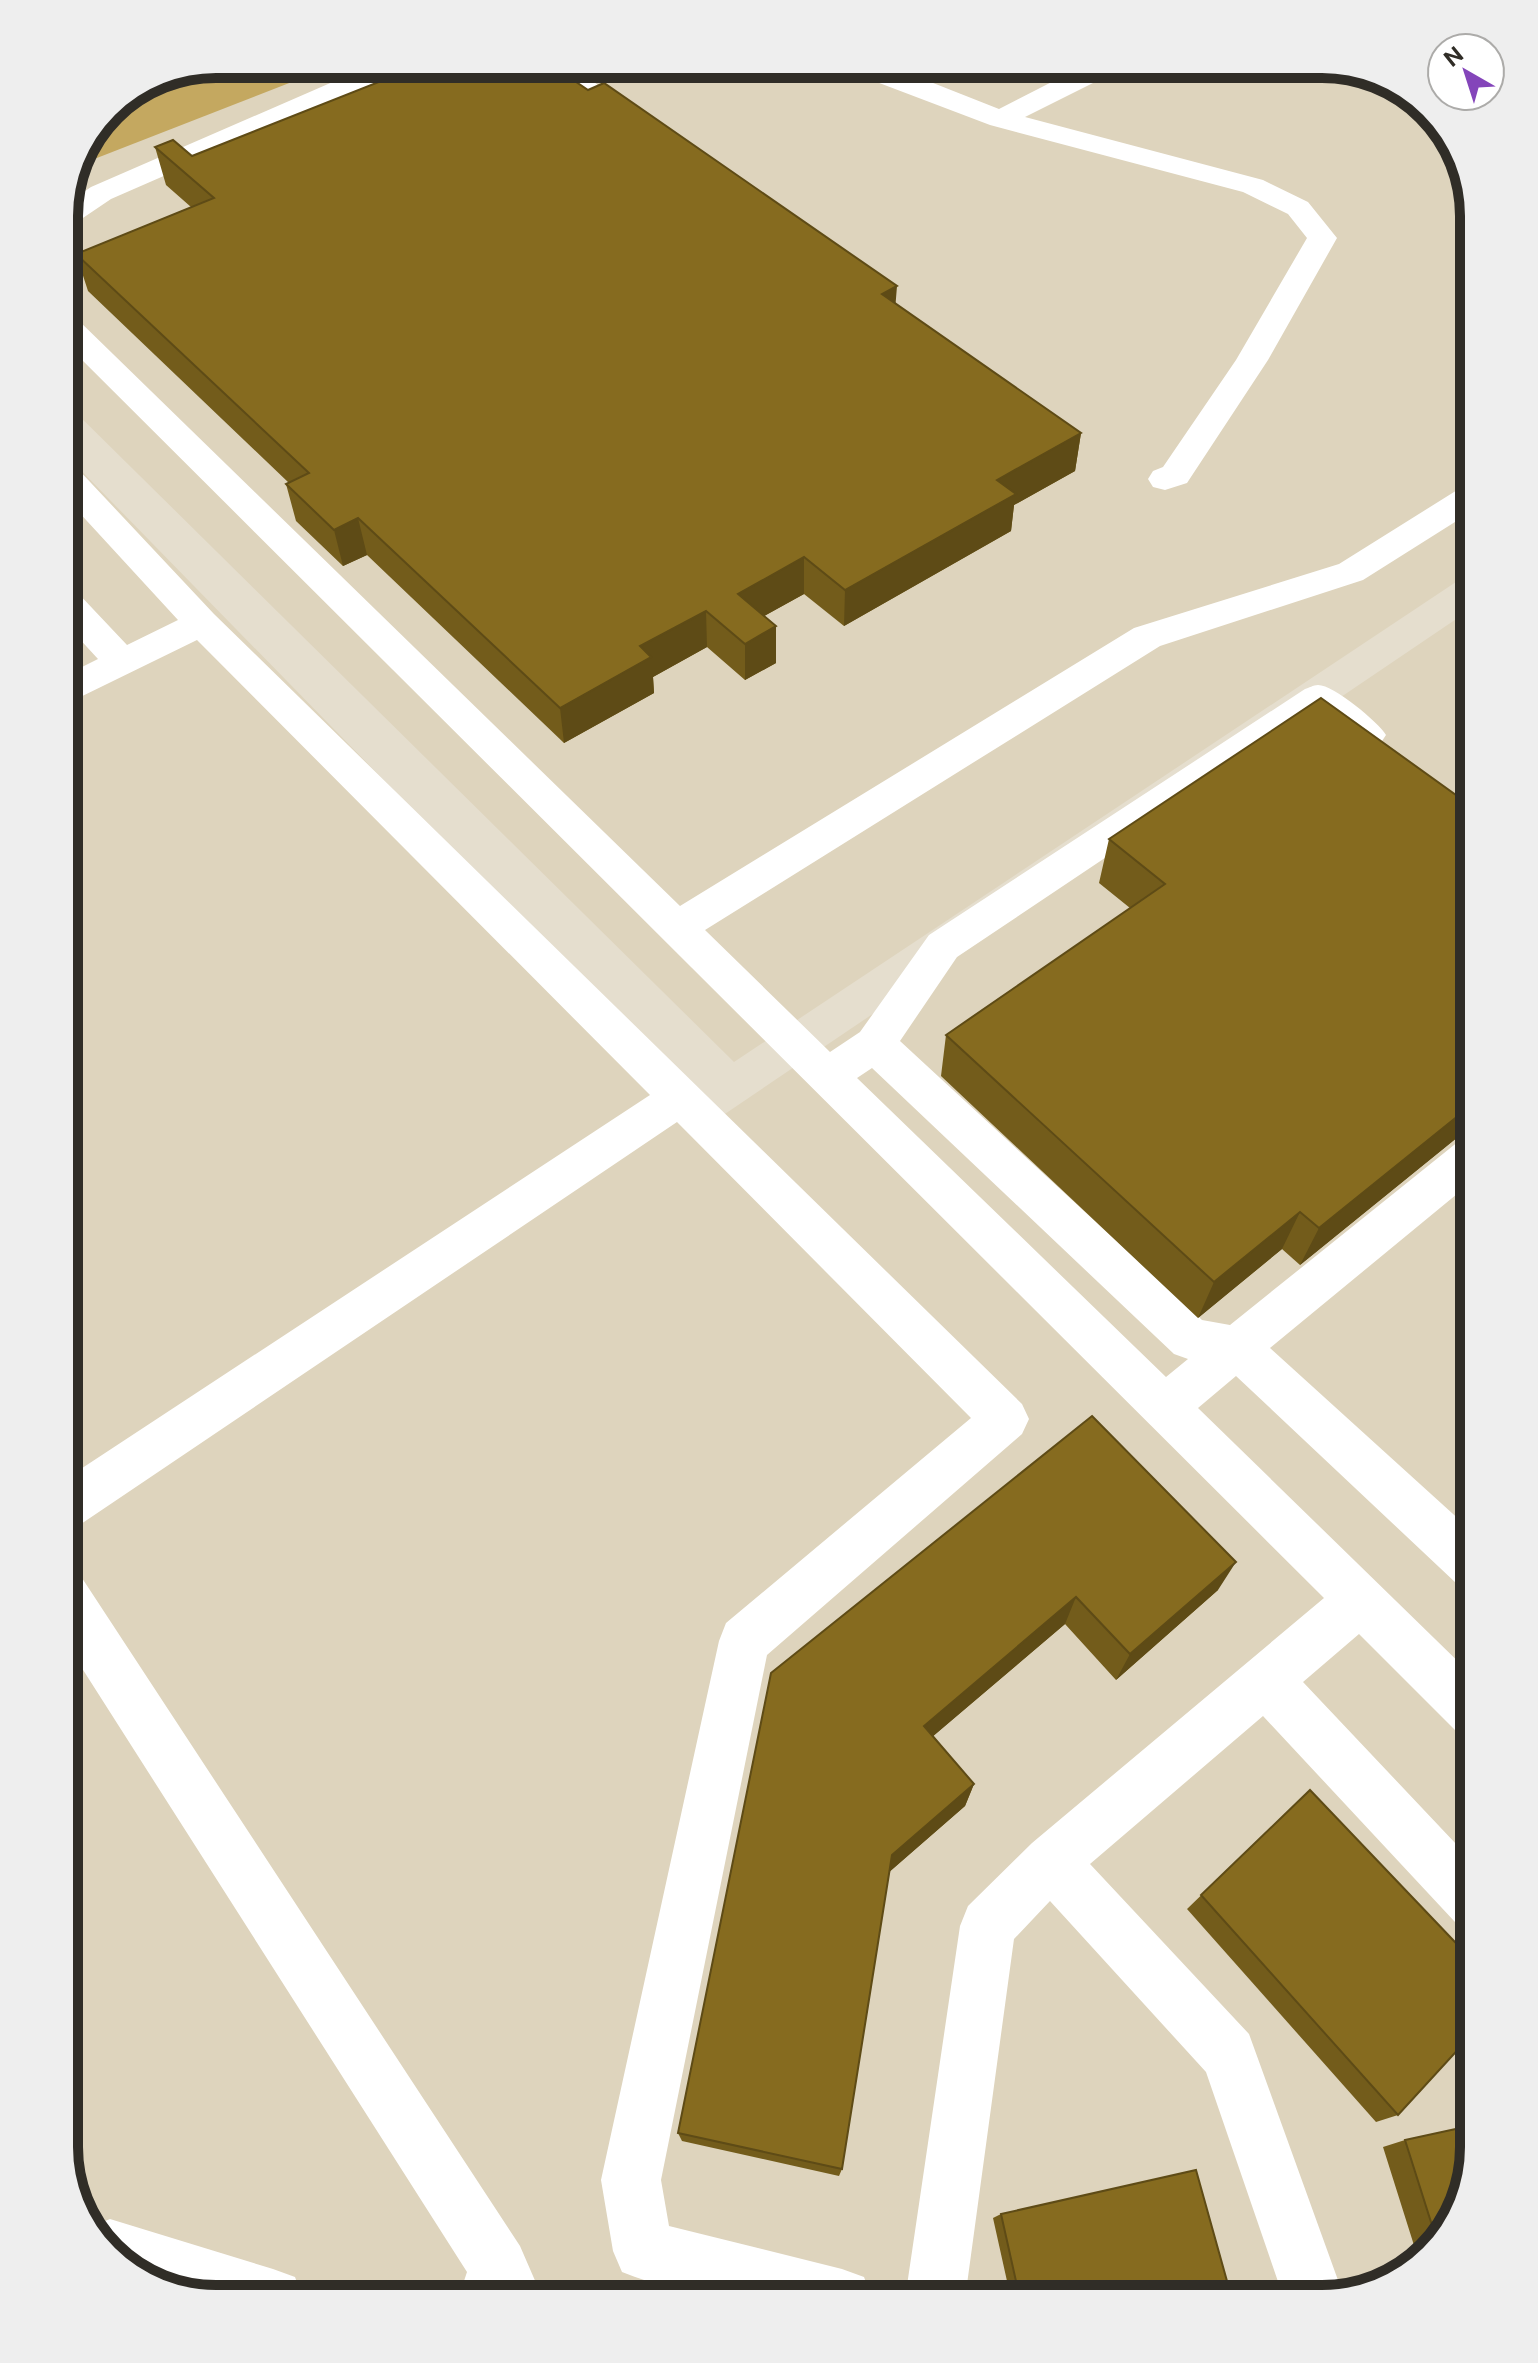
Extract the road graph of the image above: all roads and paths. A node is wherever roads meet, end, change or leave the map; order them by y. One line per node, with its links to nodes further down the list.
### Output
1 (365, 78): 7 (lane)
2 (574, 78): 5 (lane)
3 (892, 78): 6 (lane)
4 (1081, 78): 6 (lane)
5 (596, 95)
6 (1000, 119): 9 (lane)
7 (78, 209)
8 (78, 338): 17 (lane)
9 (1165, 479)
10 (78, 490): 13 (lane)
11 (1460, 504): 17 (lane)
12 (78, 614): 14 (lane)
13 (201, 623): 14 (lane); 20 (lane)
14 (123, 664): 15 (lane)
15 (78, 685)
16 (1390, 752): 18 (lane)
17 (677, 928): 19 (lane)
18 (875, 1044): 19 (lane); 22 (lane)
19 (827, 1076): 23 (lane)
20 (680, 1097): 24 (lane); 35 (lane)
21 (1460, 1165): 22 (lane)
22 (1237, 1347): 23 (lane); 25 (lane)
23 (1164, 1407): 26 (lane)
24 (78, 1499)
25 (1460, 1553)
26 (1361, 1600): 28 (lane); 29 (lane)
27 (78, 1617): 34 (lane)
28 (1266, 1681): 30 (lane); 31 (lane)
29 (1460, 1699)
30 (1051, 1862): 36 (lane); 37 (lane)
31 (1460, 1888)
32 (130, 2255): 33 (lane)
33 (227, 2285)
34 (498, 2285)
35 (737, 2285)
36 (937, 2285)
37 (1309, 2285)

